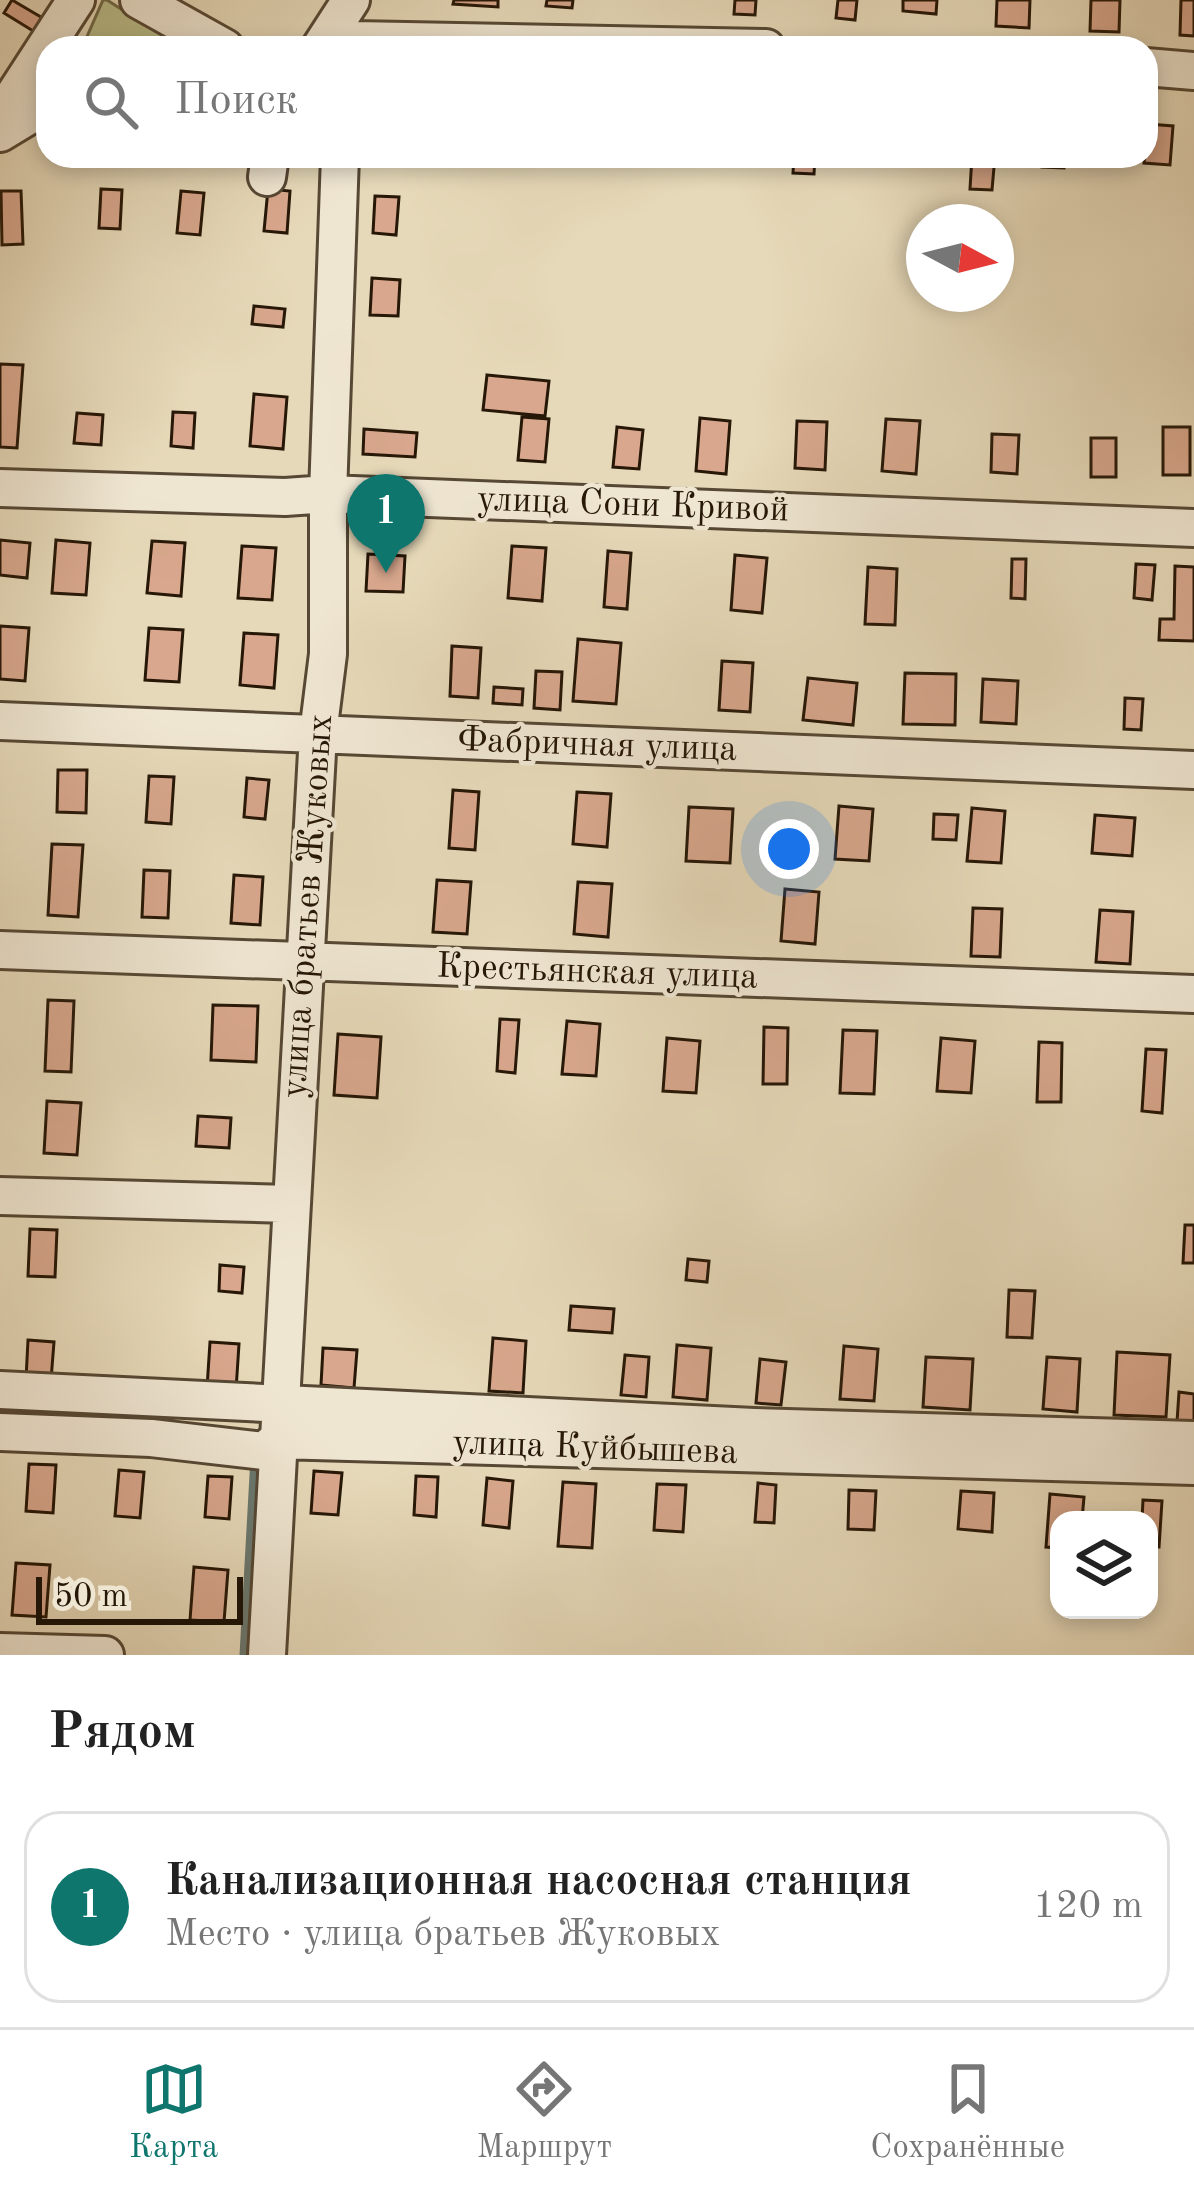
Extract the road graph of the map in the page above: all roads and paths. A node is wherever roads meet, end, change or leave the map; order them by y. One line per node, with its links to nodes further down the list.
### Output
1 (76, 0): 4 (street)
2 (139, 0): 5 (street)
3 (354, 0): 6 (street)
4 (53, 36)
5 (204, 36)
6 (343, 36)
7 (36, 62): 11 (street)
8 (1158, 68): 9 (street)
9 (1194, 71)
10 (36, 114): 12 (street)
11 (0, 117)
12 (0, 133)
13 (340, 168): 15 (street, улица братьев Жуковых)
14 (0, 488): 15 (street, улица Сони Кривой)
15 (328, 494): 16 (street, улица Сони Кривой); 18 (street, улица братьев Жуковых)
16 (1194, 528)
17 (0, 721): 18 (street, Фабричная улица)
18 (318, 734): 19 (street, Фабричная улица); 21 (street, улица братьев Жуковых)
19 (1194, 770)
20 (0, 950): 21 (street, Крестьянская улица)
21 (305, 963): 22 (street, Крестьянская улица); 24 (street, улица братьев Жуковых)
22 (1194, 994)
23 (0, 1196): 24 (street)
24 (290, 1204): 26 (street, улица братьев Жуковых)
25 (0, 1390): 26 (street)
26 (281, 1402): 28 (street, улица братьев Жуковых); 29 (street)
27 (0, 1432): 28 (street, улица Куйбышева)
28 (278, 1440): 30 (street, улица Куйбышева); 33 (street, улица братьев Жуковых)
29 (1194, 1440)
30 (1194, 1466)
31 (0, 1652): 32 (street)
32 (105, 1655)
33 (267, 1655)

